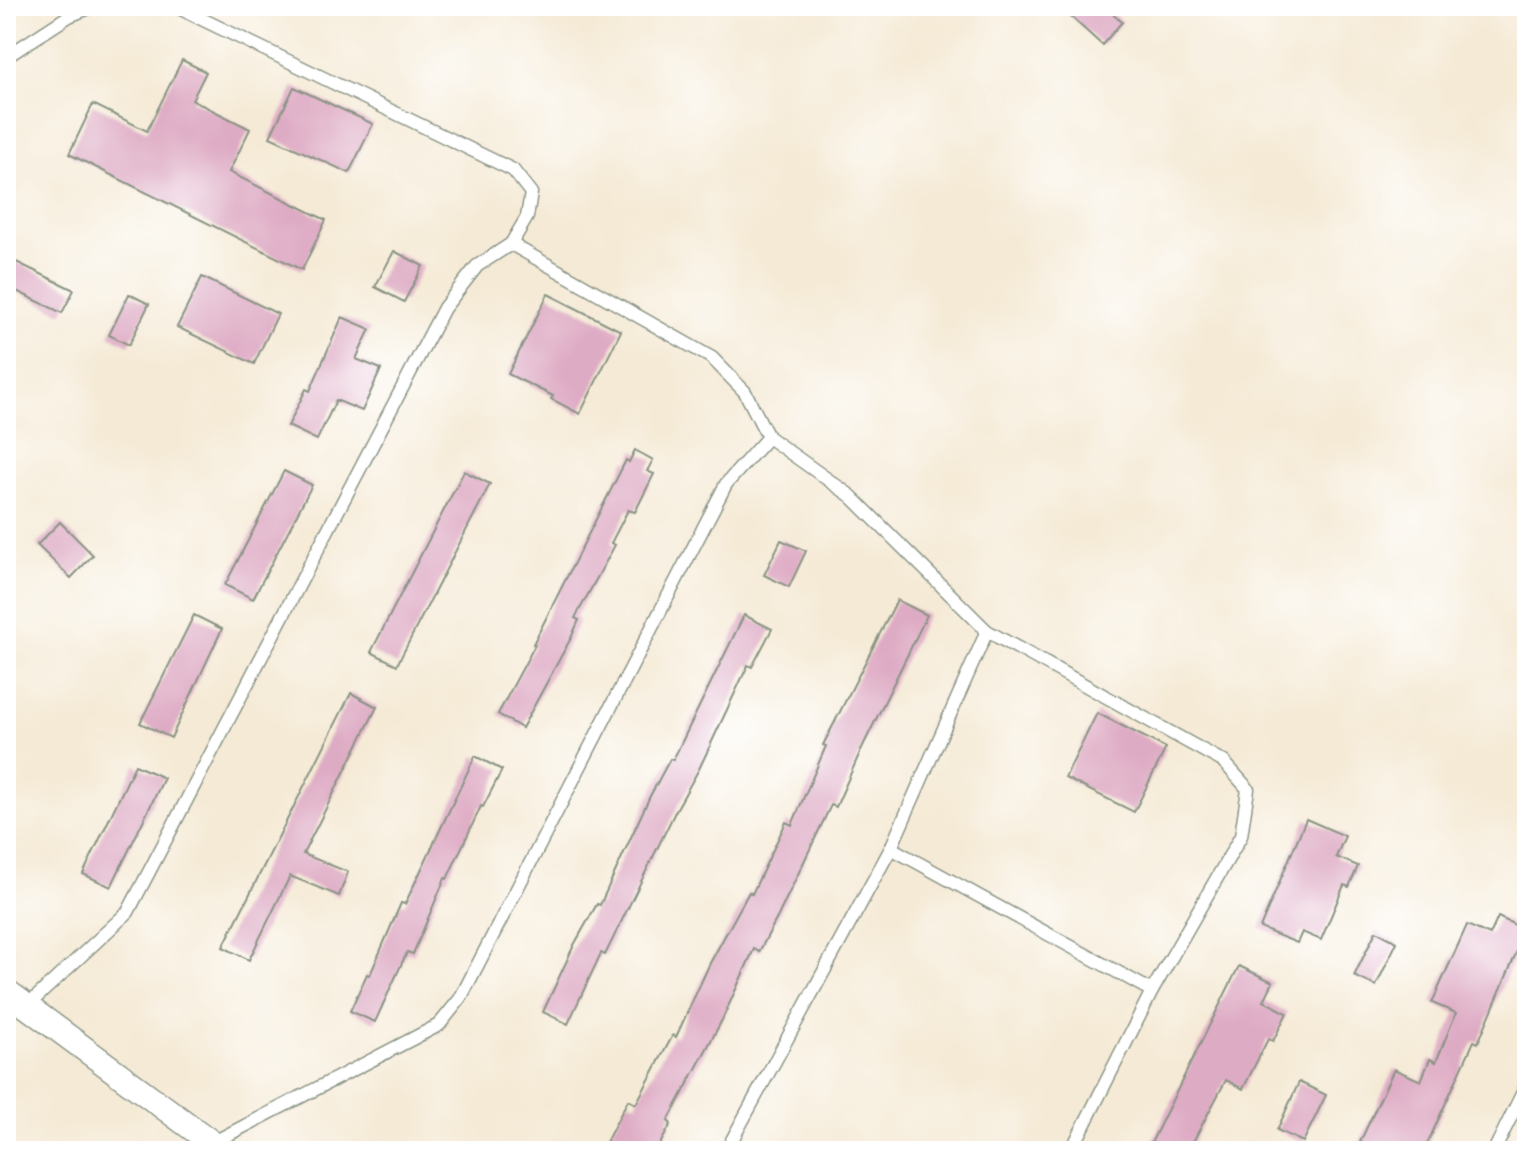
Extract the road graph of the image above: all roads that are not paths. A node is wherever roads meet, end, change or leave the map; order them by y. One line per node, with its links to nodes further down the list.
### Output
1 (94, 6): 3 (lane)
2 (164, 6): 4 (lane)
3 (6, 57)
4 (511, 244): 5 (lane); 10 (lane)
5 (768, 437): 6 (lane); 12 (lane)
6 (987, 631): 7 (lane); 9 (lane)
7 (891, 848): 9 (lane); 13 (lane)
8 (6, 991): 10 (street)
9 (1152, 991): 14 (lane)
10 (27, 1006): 12 (street)
11 (1527, 1084): 15 (lane)
12 (217, 1147)
13 (726, 1151)
14 (1071, 1151)
15 (1494, 1151)

